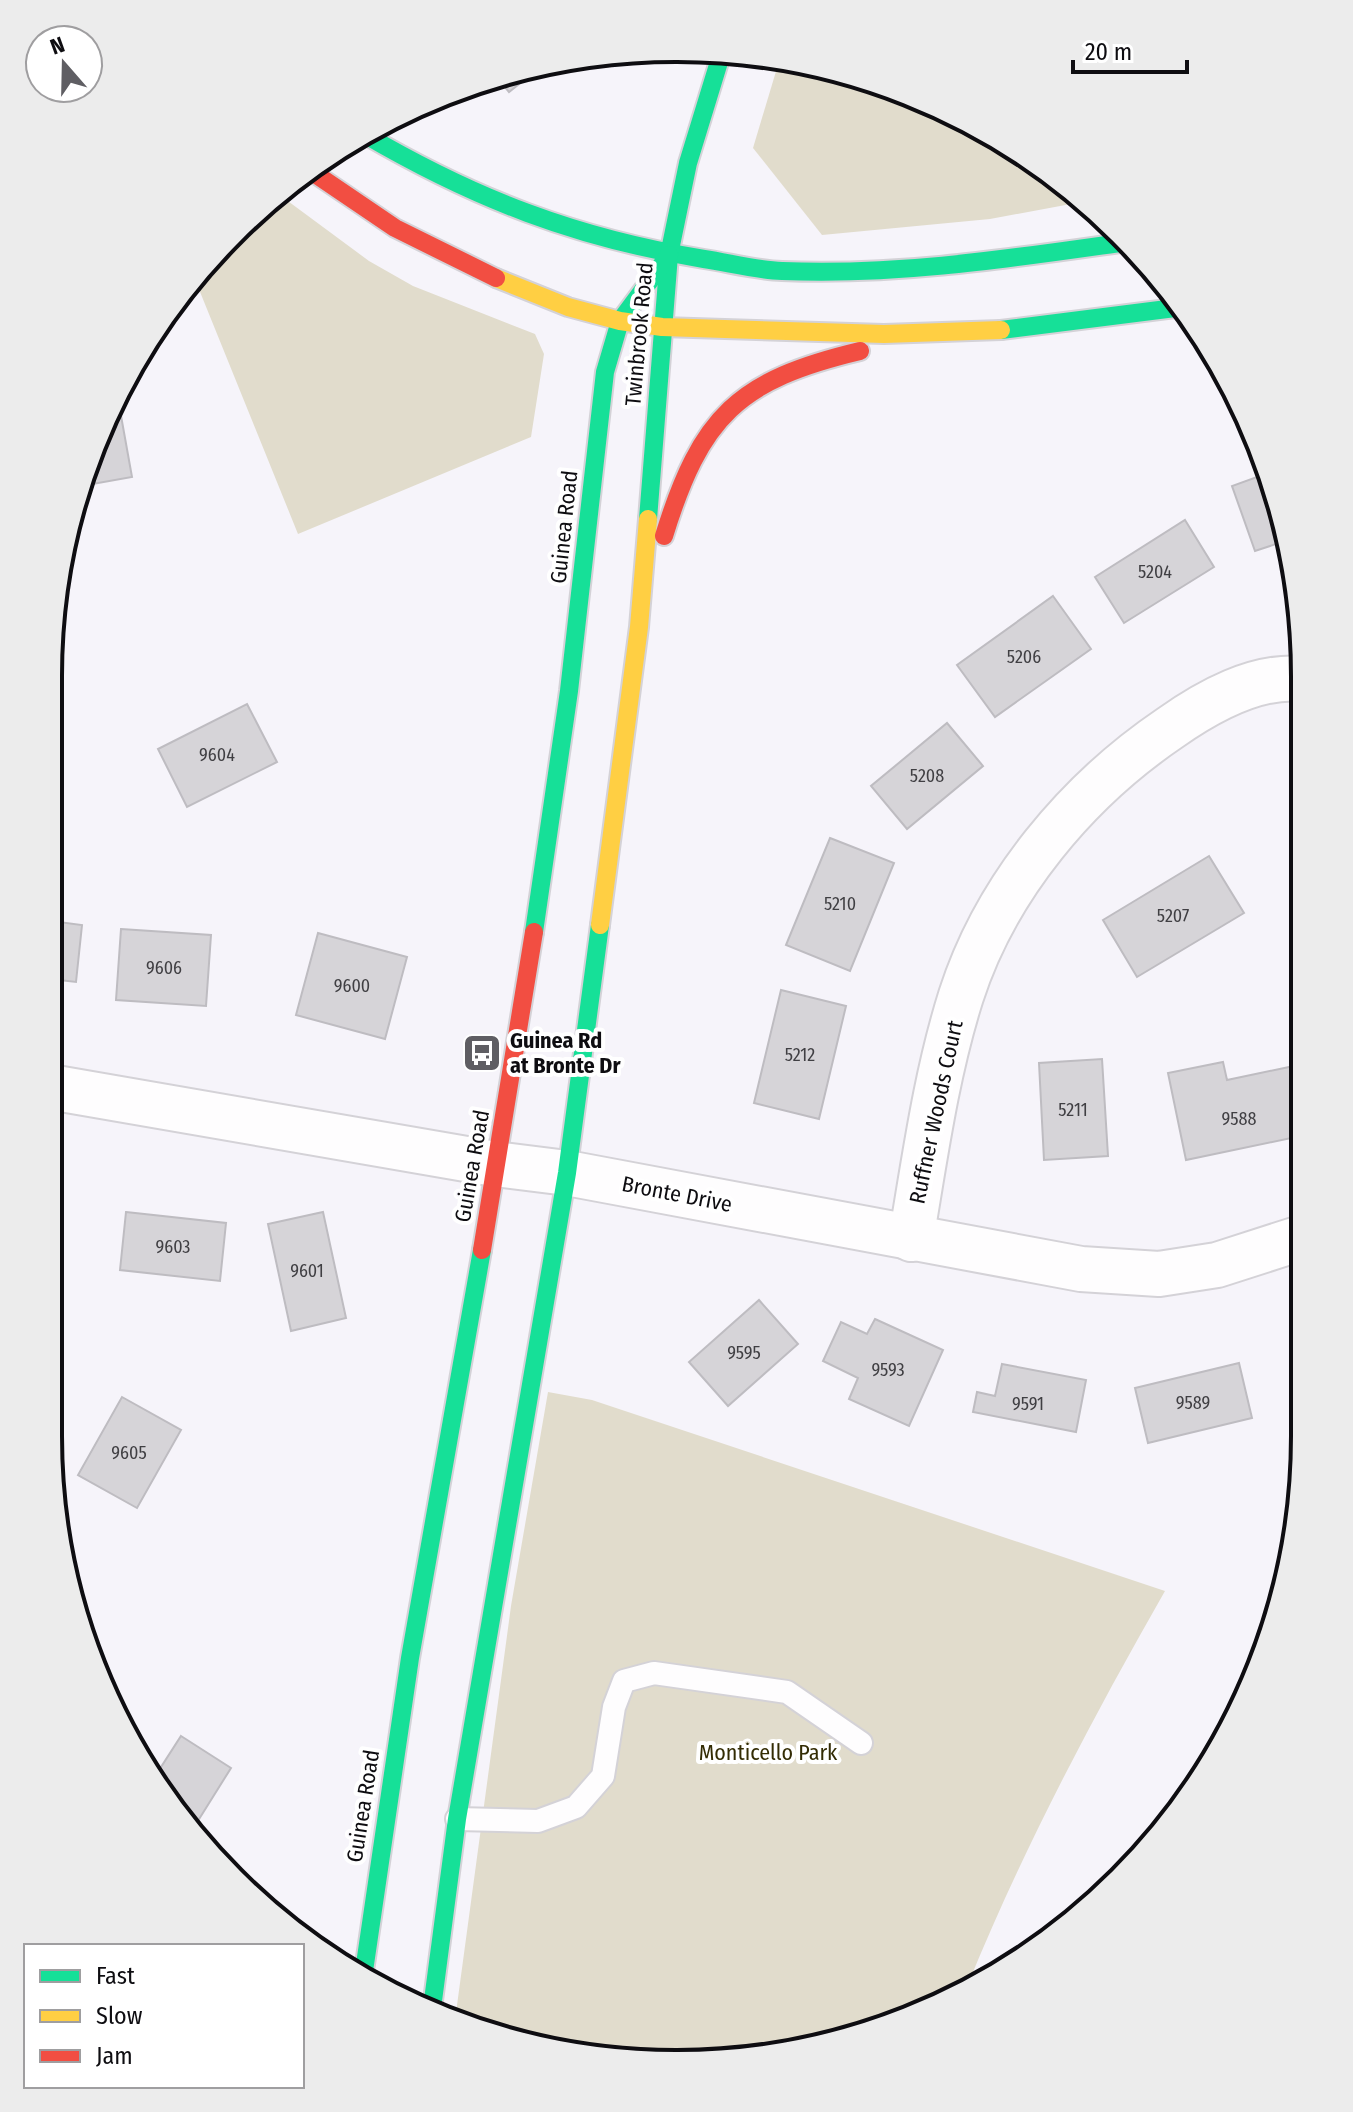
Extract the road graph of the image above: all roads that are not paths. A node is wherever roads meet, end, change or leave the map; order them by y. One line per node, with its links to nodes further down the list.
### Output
1 (719, 63): 5 (main road, Twinbrook Road)
2 (375, 141): 5 (main road)
3 (320, 177): 7 (main road)
4 (1113, 244): 5 (main road)
5 (669, 255): 7 (main road, Guinea Road); 8 (main road, Twinbrook Road)
6 (1169, 309): 9 (main road)
7 (620, 321): 8 (main road); 13 (main road, Guinea Road)
8 (662, 327): 9 (main road); 10 (main road, Twinbrook Road)
9 (1018, 330): 10 (main road)
10 (639, 627): 14 (main road)
11 (1291, 678): 15 (street, Ruffner Woods Court)
12 (62, 1089): 13 (street, Bronte Drive)
13 (495, 1164): 14 (street, Bronte Drive); 19 (main road, Guinea Road)
14 (567, 1173): 15 (street, Bronte Drive); 18 (main road)
15 (911, 1239): 16 (street, Bronte Drive)
16 (1291, 1241)
17 (861, 1743): 18 (lane)
18 (457, 1819): 20 (main road)
19 (365, 1965)
20 (433, 1999)

